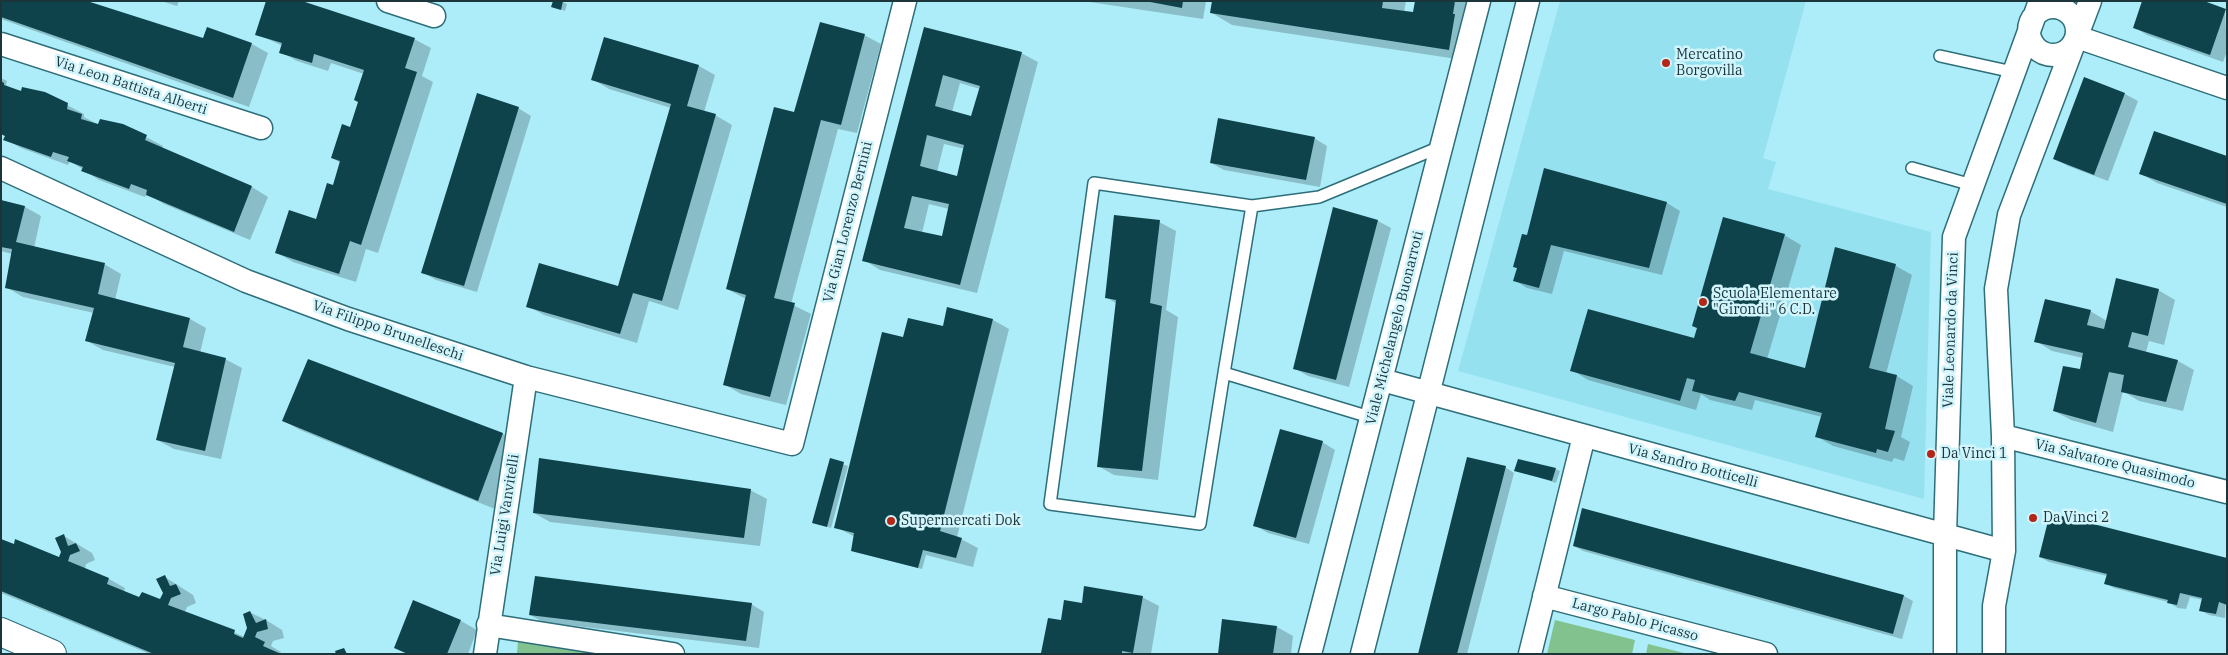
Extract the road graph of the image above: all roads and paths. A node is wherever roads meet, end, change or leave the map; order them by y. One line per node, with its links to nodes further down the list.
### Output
1 (388, 1): 7 (street)
2 (905, 1): 26 (street, Via Gian Lorenzo Bernini)
3 (1479, 1): 14 (street, Viale Michelangelo Buonarroti)
4 (1528, 1): 22 (street)
5 (2090, 1): 8 (street)
6 (2036, 11): 8 (street); 8 (street); 11 (street, Viale Leonardo da Vinci)
7 (434, 16)
8 (2077, 37): 12 (street); 25 (street)
9 (1, 44): 13 (street, Via Leon Battista Alberti)
10 (1940, 56): 11 (lane)
11 (2013, 72): 17 (street, Viale Leonardo da Vinci)
12 (2227, 88)
13 (261, 128)
14 (1440, 147): 18 (lane); 21 (street, Viale Michelangelo Buonarroti)
15 (1, 168): 20 (street, Via Filippo Brunelleschi)
16 (1912, 168): 17 (lane)
17 (1972, 186): 28 (street, Viale Leonardo da Vinci)
18 (1252, 206): 19 (lane); 19 (lane)
19 (1224, 373): 23 (lane)
20 (526, 377): 26 (street, Via Filippo Brunelleschi); 31 (street, Via Luigi Vanvitelli)
21 (1382, 380): 22 (street, Via Sandro Botticelli); 23 (street, Viale Michelangelo Buonarroti)
22 (1429, 393): 24 (street, Via Sandro Botticelli); 38 (street)
23 (1373, 418): 37 (street, Viale Michelangelo Buonarroti)
24 (1584, 436): 28 (street, Via Sandro Botticelli); 30 (street)
25 (2003, 436): 27 (street, Via Salvatore Quasimodo); 29 (street)
26 (792, 444)
27 (2227, 492)
28 (1945, 535): 29 (street, Via Sandro Botticelli); 40 (street, Viale Leonardo da Vinci)
29 (2004, 552): 41 (street)
30 (1544, 596): 33 (street, Largo Pablo Picasso); 39 (street)
31 (488, 625): 35 (street, Via Luigi Vanvitelli); 36 (street)
32 (1, 632): 34 (street)
33 (1758, 653)
34 (52, 654)
35 (485, 654)
36 (673, 654)
37 (1310, 654)
38 (1362, 654)
39 (1530, 654)
40 (1945, 654)
41 (1994, 654)

